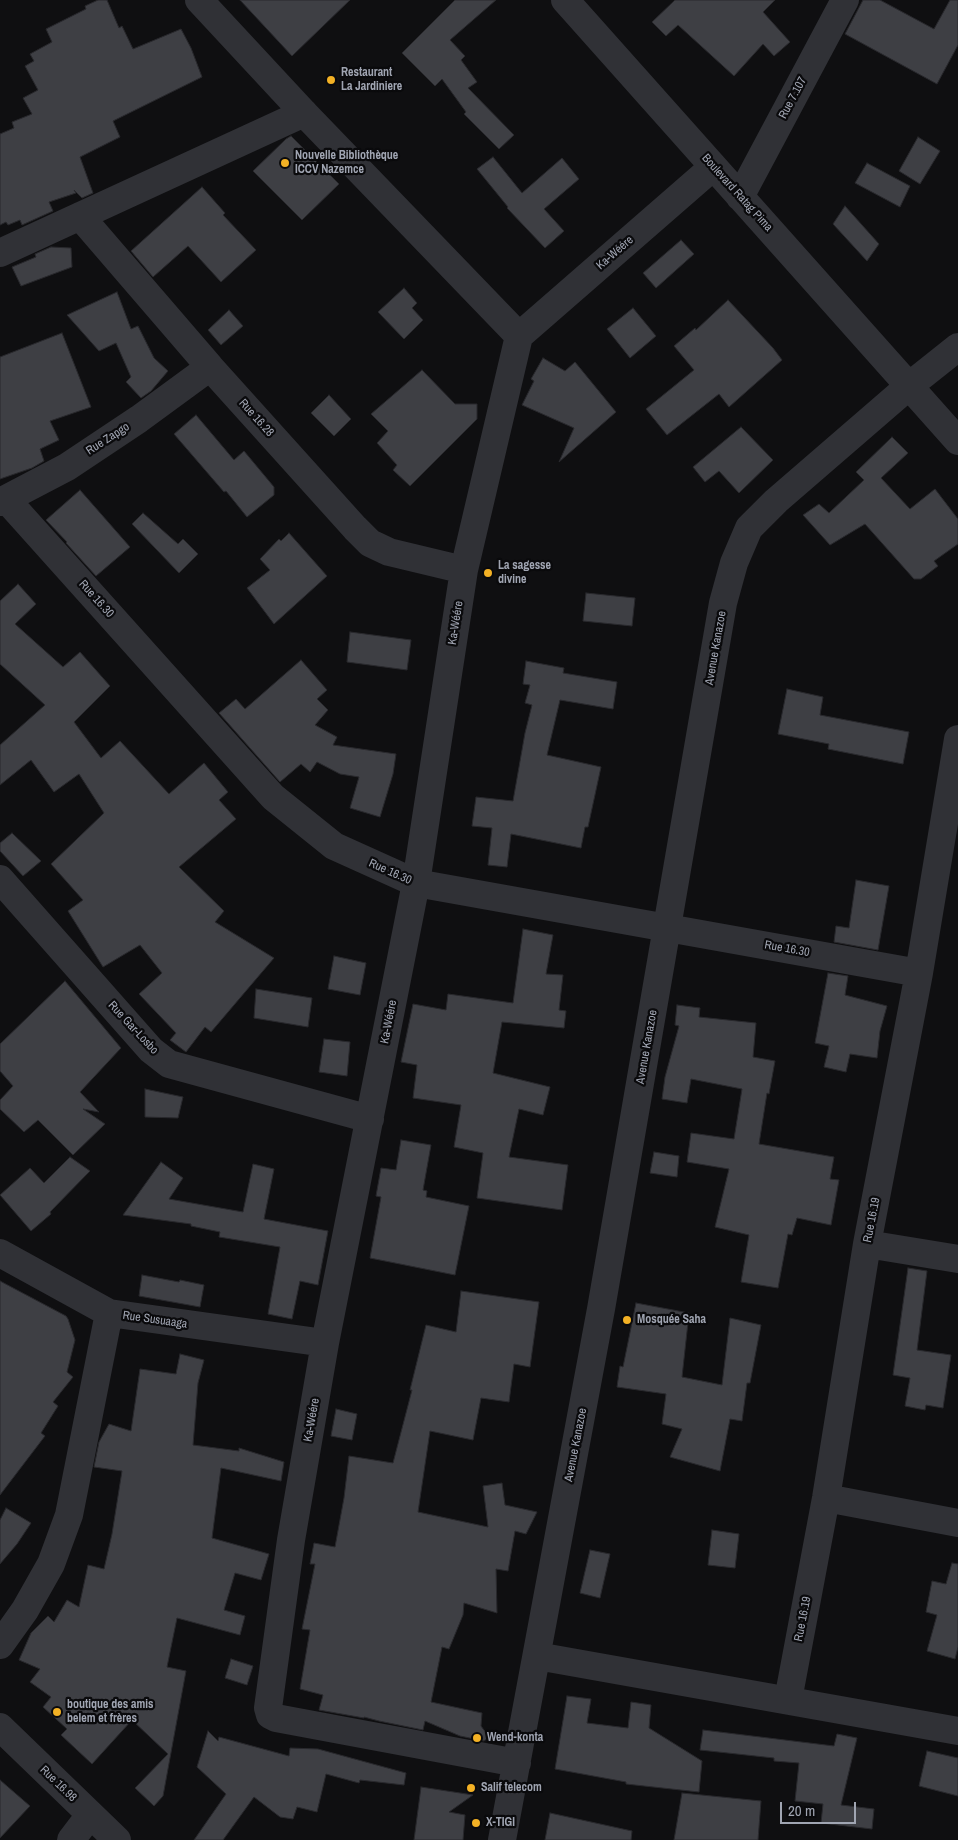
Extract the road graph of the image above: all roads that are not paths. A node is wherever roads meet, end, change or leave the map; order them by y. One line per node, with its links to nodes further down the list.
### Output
1 (200, 0): 4 (street)
2 (565, 0): 5 (street, Boulevard Ratag Pima)
3 (845, 0): 6 (street, Rue 7.107)
4 (304, 114): 7 (street); 9 (street)
5 (713, 167): 6 (street, Boulevard Ratag Pima); 9 (street, Ka-Wéére)
6 (740, 196): 12 (street, Boulevard Ratag Pima)
7 (80, 216): 8 (street); 11 (street, Rue 16.28)
8 (0, 253)
9 (519, 336): 15 (street, Ka-Wéére)
10 (955, 355): 12 (street, Avenue Kanazoe)
11 (210, 367): 14 (street, Rue Zapgo); 15 (street, Rue 16.28)
12 (908, 386): 13 (street, Boulevard Ratag Pima); 19 (street, Avenue Kanazoe)
13 (958, 441)
14 (3, 500): 18 (street, Rue 16.30)
15 (464, 570): 18 (street, Ka-Wéére)
16 (958, 739): 20 (street, Rue 16.19)
17 (0, 878): 21 (street, Rue Gar-Losbo)
18 (416, 883): 19 (street, Rue 16.30); 21 (street, Ka-Wéére)
19 (667, 927): 20 (street, Rue 16.30); 30 (street, Avenue Kanazoe)
20 (920, 973): 22 (street, Rue 16.19)
21 (370, 1119): 26 (street, Ka-Wéére)
22 (867, 1244): 24 (street); 27 (street, Rue 16.19)
23 (0, 1253): 25 (street, Rue Susuaaga)
24 (958, 1260)
25 (109, 1313): 26 (street, Rue Susuaaga); 29 (street)
26 (325, 1343): 34 (street, Ka-Wéére)
27 (826, 1498): 28 (street); 31 (street, Rue 16.19)
28 (958, 1523)
29 (0, 1646)
30 (537, 1656): 31 (street); 34 (street, Avenue Kanazoe)
31 (788, 1700): 33 (street)
32 (0, 1728): 35 (street, Rue 16.98)
33 (958, 1731)
34 (517, 1763): 38 (street, Avenue Kanazoe)
35 (90, 1815): 36 (street); 37 (street, Rue 16.98)
36 (71, 1840)
37 (117, 1840)
38 (502, 1840)

